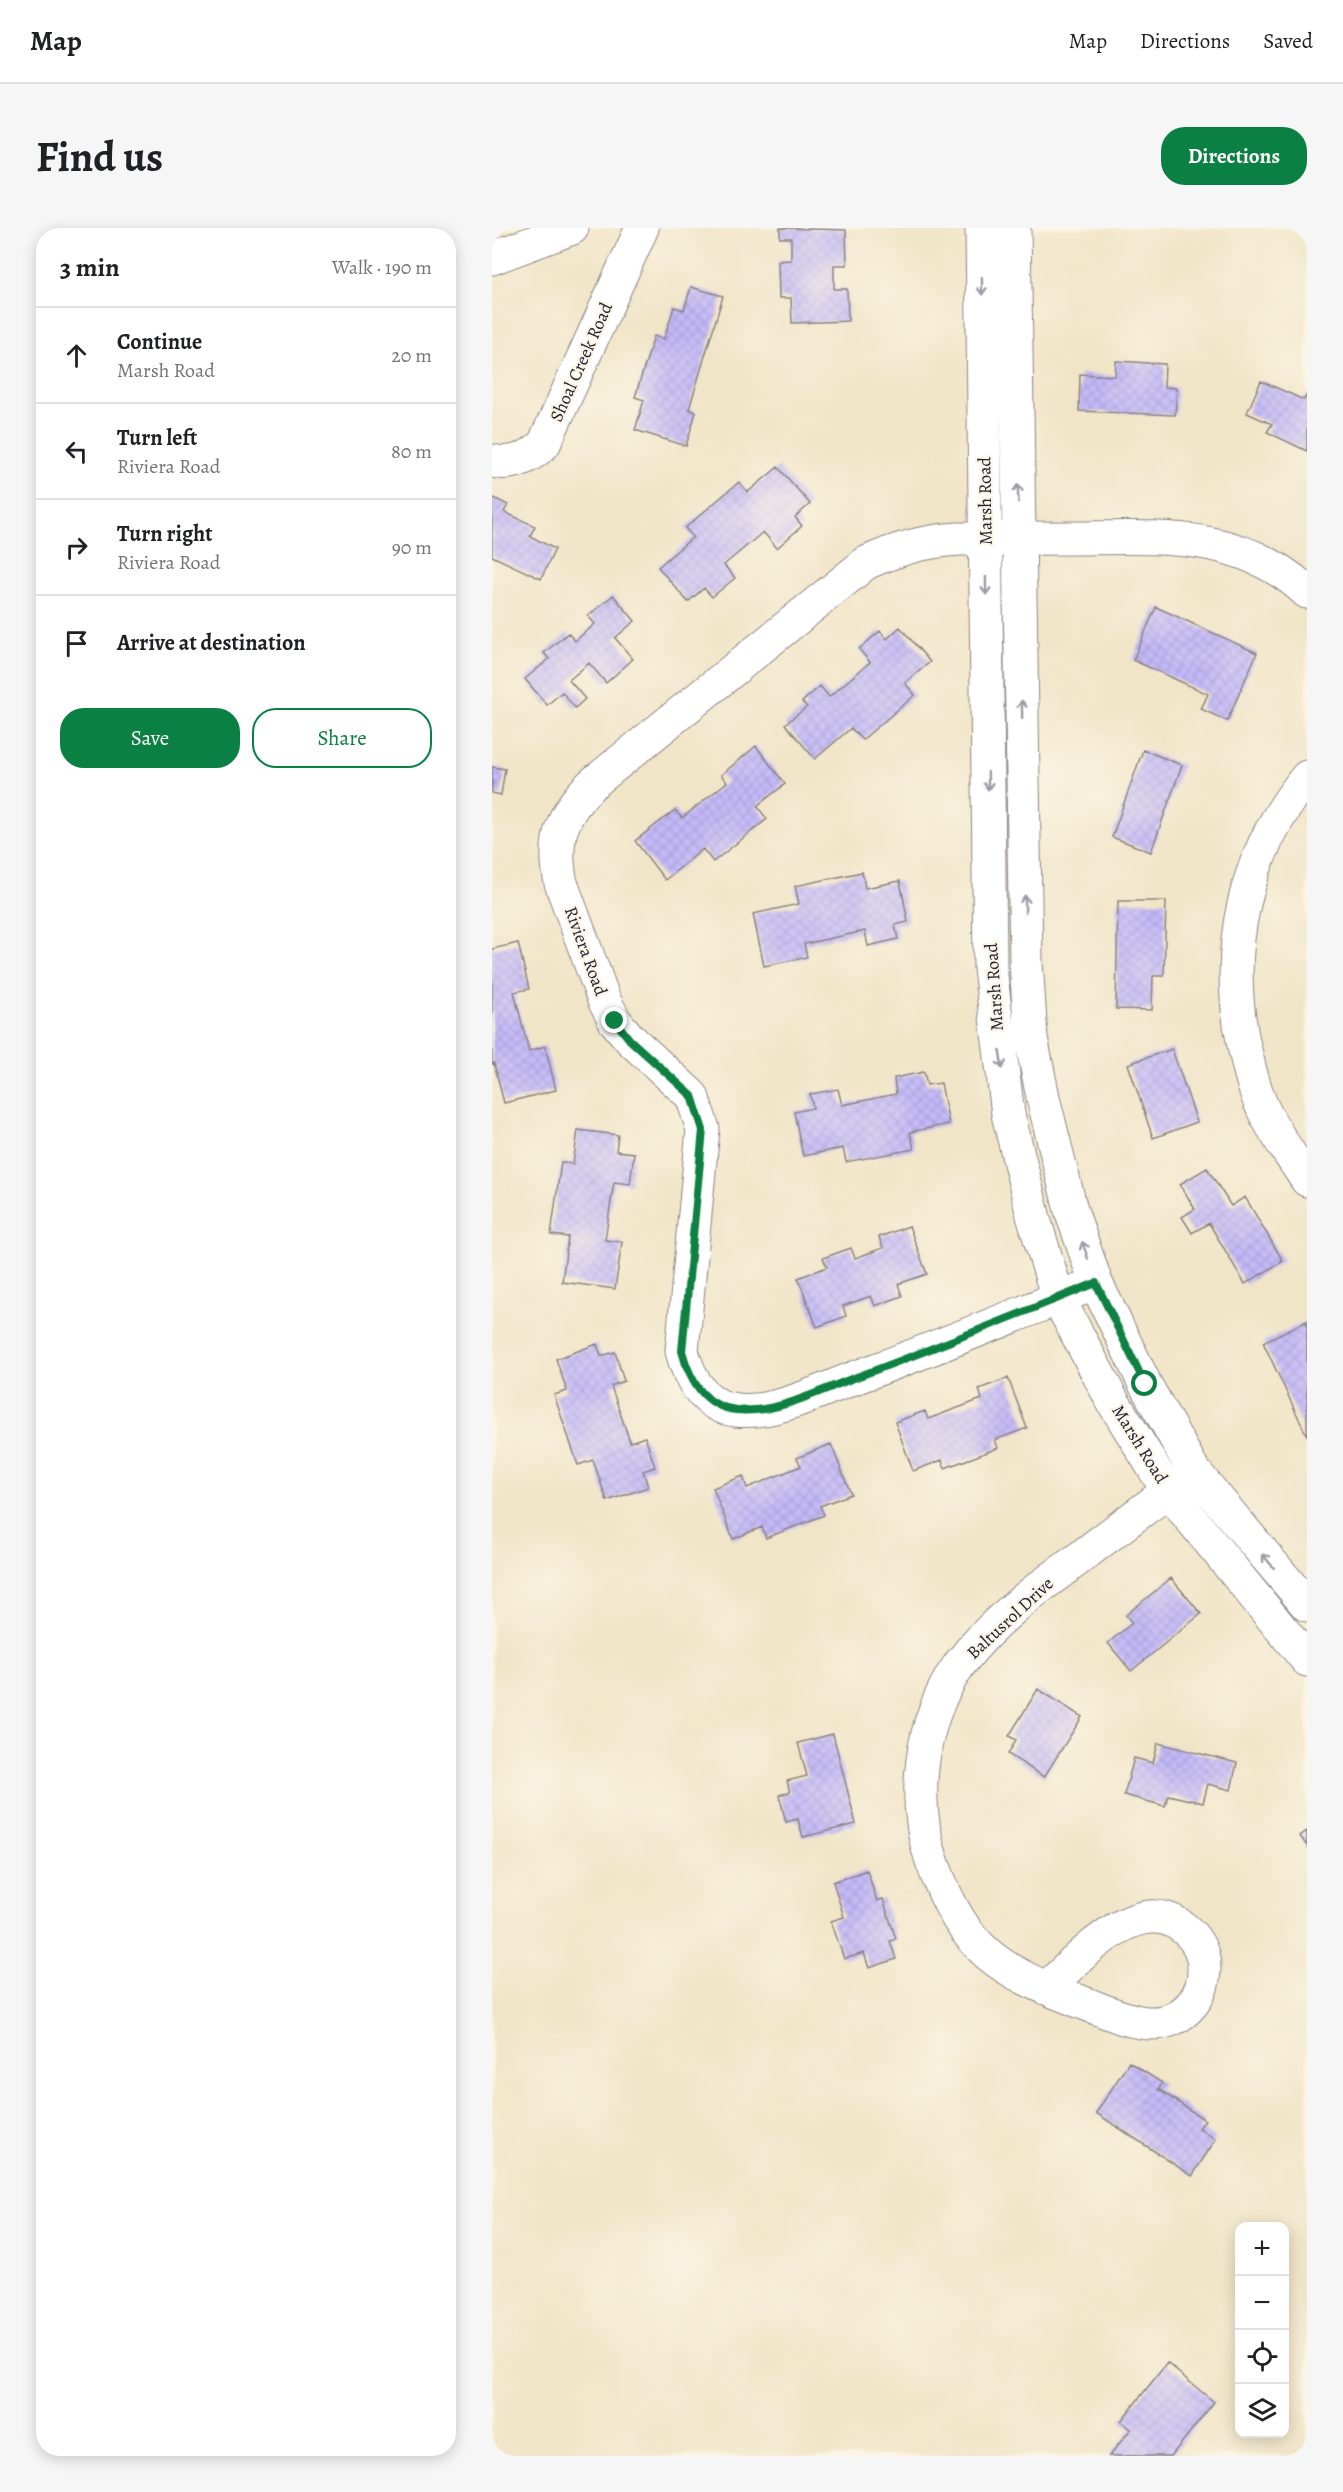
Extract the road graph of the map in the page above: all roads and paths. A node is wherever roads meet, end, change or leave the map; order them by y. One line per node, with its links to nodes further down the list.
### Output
1 (572, 228): 5 (street)
2 (642, 228): 6 (street, Shoal Creek Road)
3 (982, 228): 7 (street, Marsh Road, one-way to 7)
4 (1014, 228): 8 (street, Marsh Road, one-way to 4)
5 (492, 258)
6 (492, 461)
7 (985, 538): 8 (street, Riviera Road); 13 (street, Marsh Road, one-way to 13); 13 (street, Riviera Road)
8 (1019, 538): 9 (street, Riviera Road); 12 (street, Marsh Road, one-way to 8)
9 (1307, 592)
10 (1307, 777): 11 (street)
11 (1307, 1180)
12 (1096, 1283): 13 (street, Riviera Road); 14 (street, Marsh Road)
13 (1058, 1298): 15 (street, Marsh Road)
14 (1194, 1471): 15 (street, Baltusrol Drive); 16 (street, Marsh Road, one-way to 14)
15 (1168, 1491): 17 (street, Marsh Road); 18 (street, Baltusrol Drive)
16 (1307, 1605)
17 (1307, 1660)
18 (1046, 1988)

